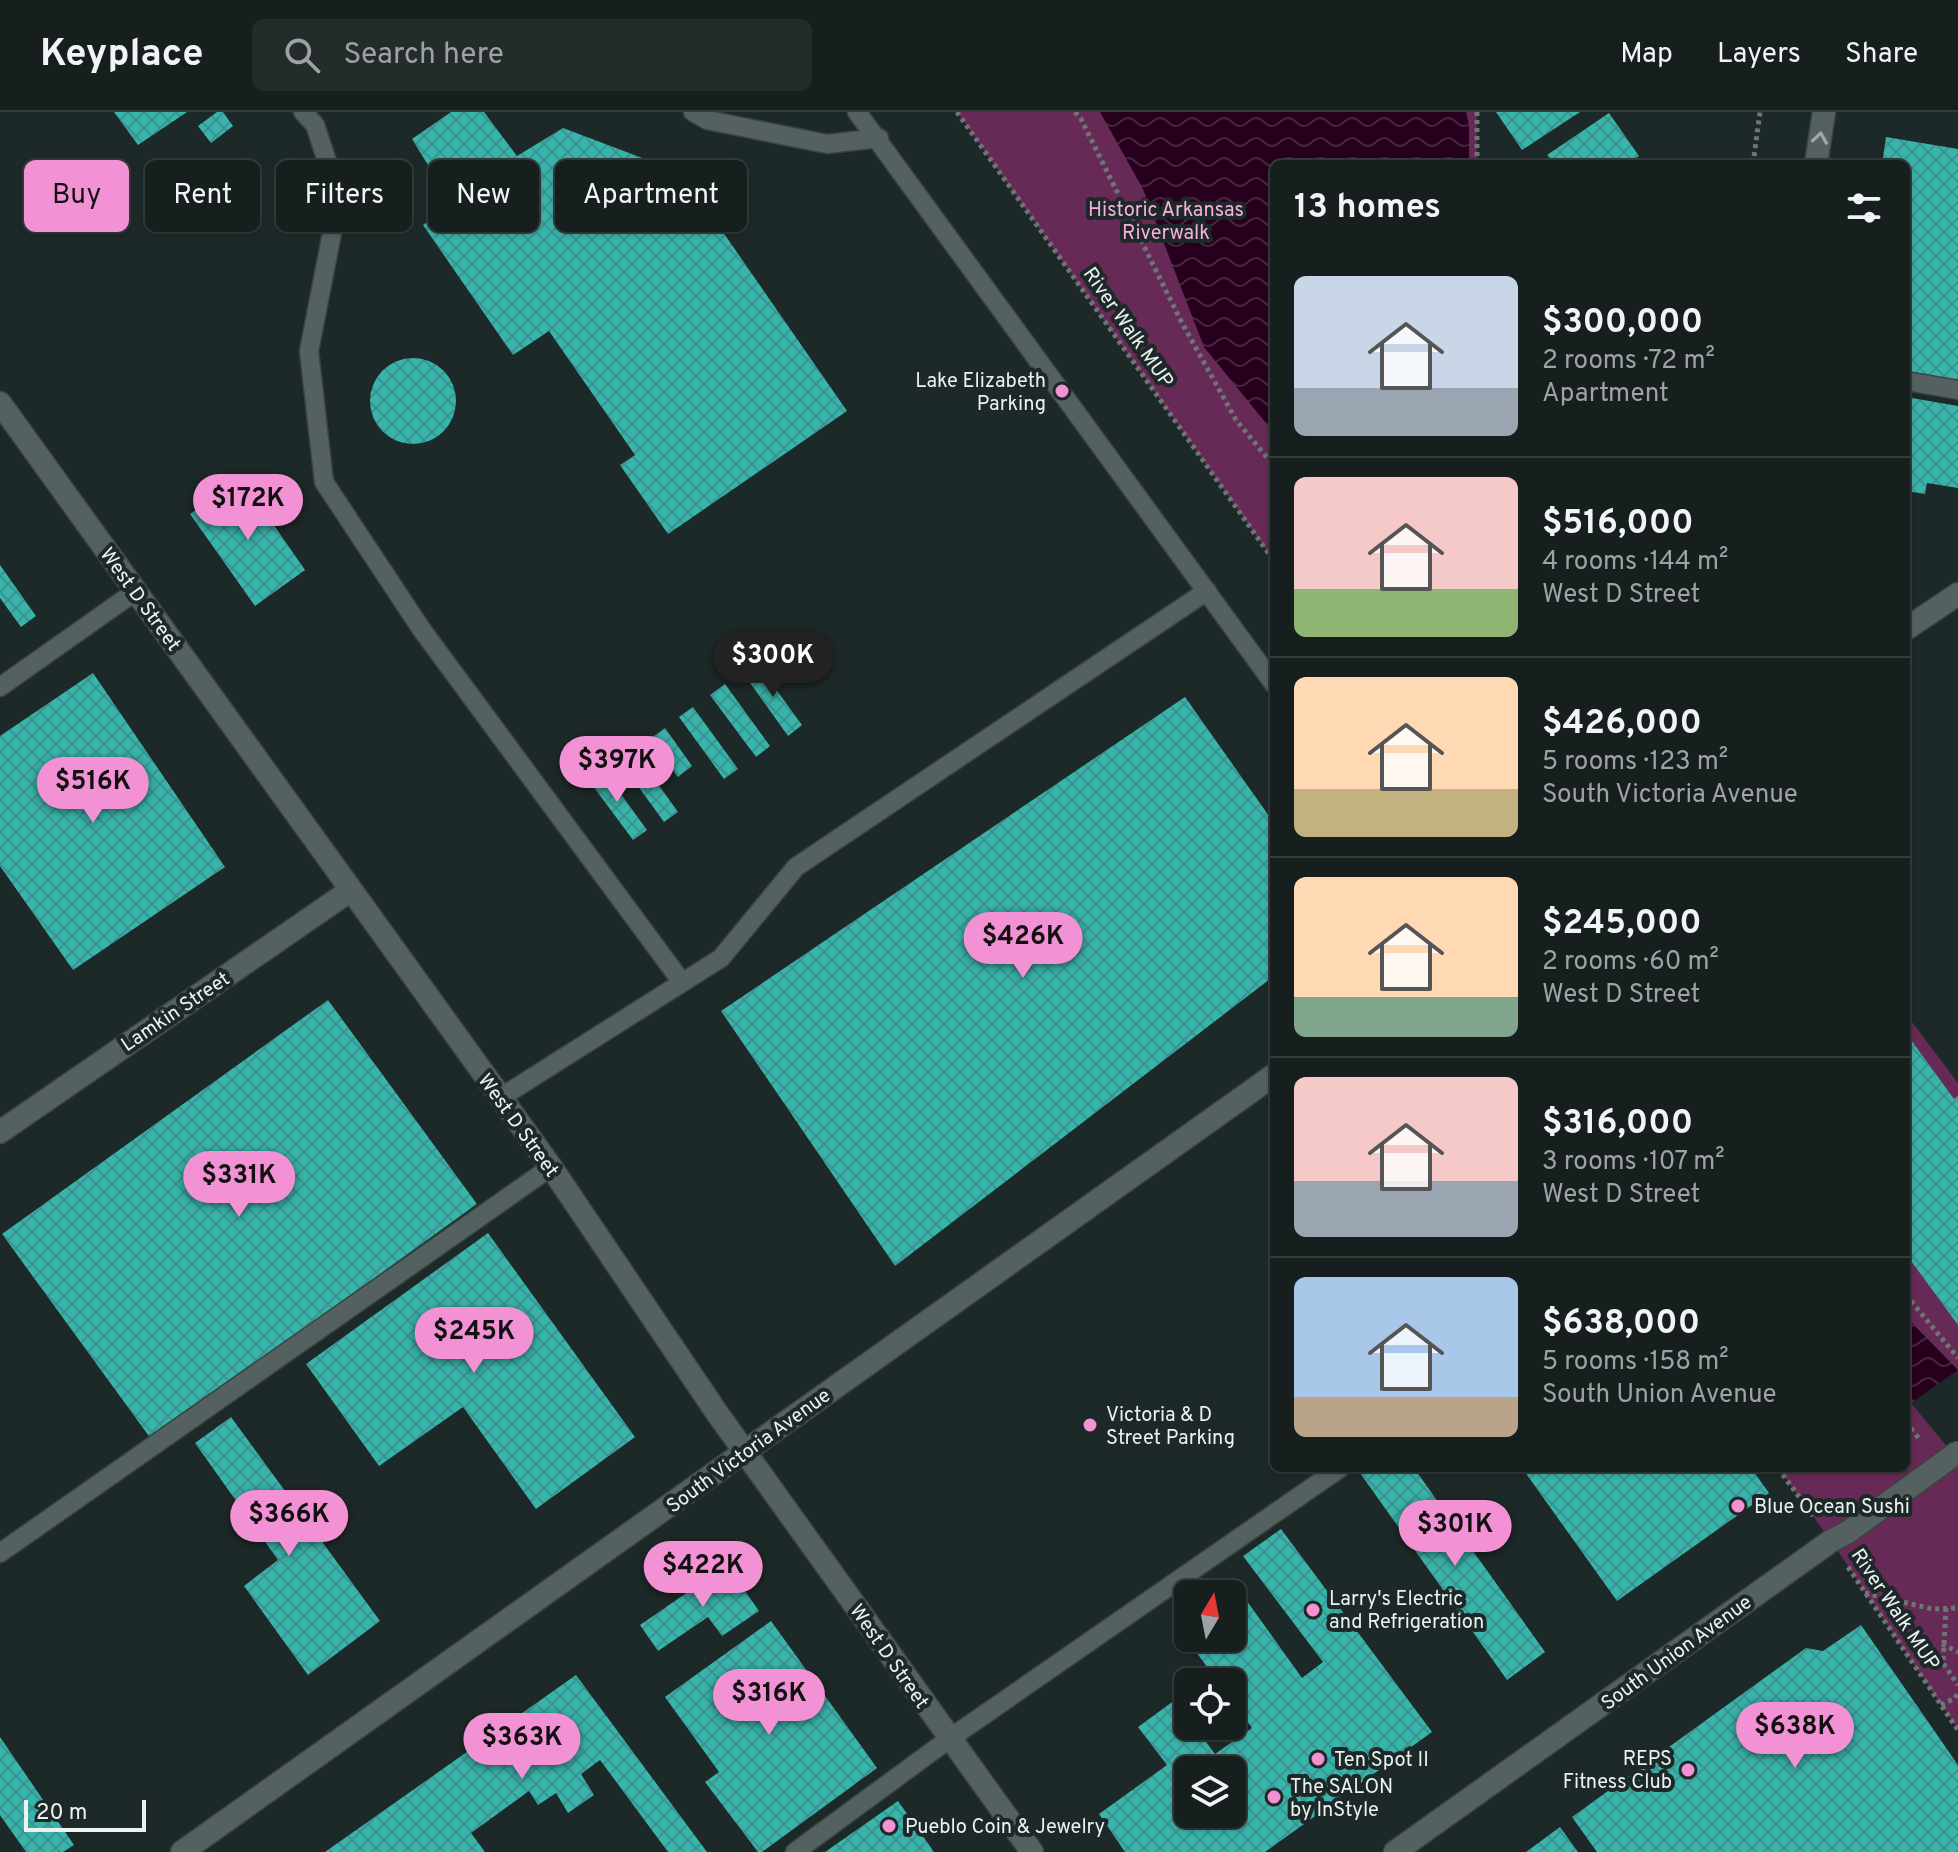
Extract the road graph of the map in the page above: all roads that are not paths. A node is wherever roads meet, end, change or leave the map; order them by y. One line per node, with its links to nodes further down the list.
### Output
1 (303, 112): 17 (lane)
2 (693, 112): 5 (lane)
3 (857, 112): 5 (lane)
4 (1824, 112): 6 (street, one-way to 4)
5 (879, 138): 11 (lane)
6 (1817, 160)
7 (1910, 382): 8 (lane)
8 (1958, 390)
9 (0, 403): 10 (street, West D Street)
10 (136, 591): 15 (lane); 16 (street, West D Street)
11 (1207, 591): 14 (lane); 17 (lane)
12 (1958, 594): 13 (street)
13 (1910, 626)
14 (1270, 678)
15 (0, 687)
16 (351, 890): 19 (street, West D Street); 20 (street, Lamkin Street)
17 (681, 981): 19 (lane)
18 (1270, 1078): 22 (street, South Victoria Avenue)
19 (500, 1098): 21 (street, West D Street)
20 (0, 1132)
21 (551, 1167): 22 (street, West D Street); 25 (lane)
22 (745, 1452): 26 (street, West D Street); 27 (street, South Victoria Avenue)
23 (1958, 1452): 30 (street, South Union Avenue, bridge)
24 (1334, 1472): 26 (lane)
25 (0, 1553)
26 (949, 1739): 28 (lane); 29 (street, West D Street)
27 (182, 1852)
28 (795, 1852)
29 (1032, 1852)
30 (1395, 1852)

